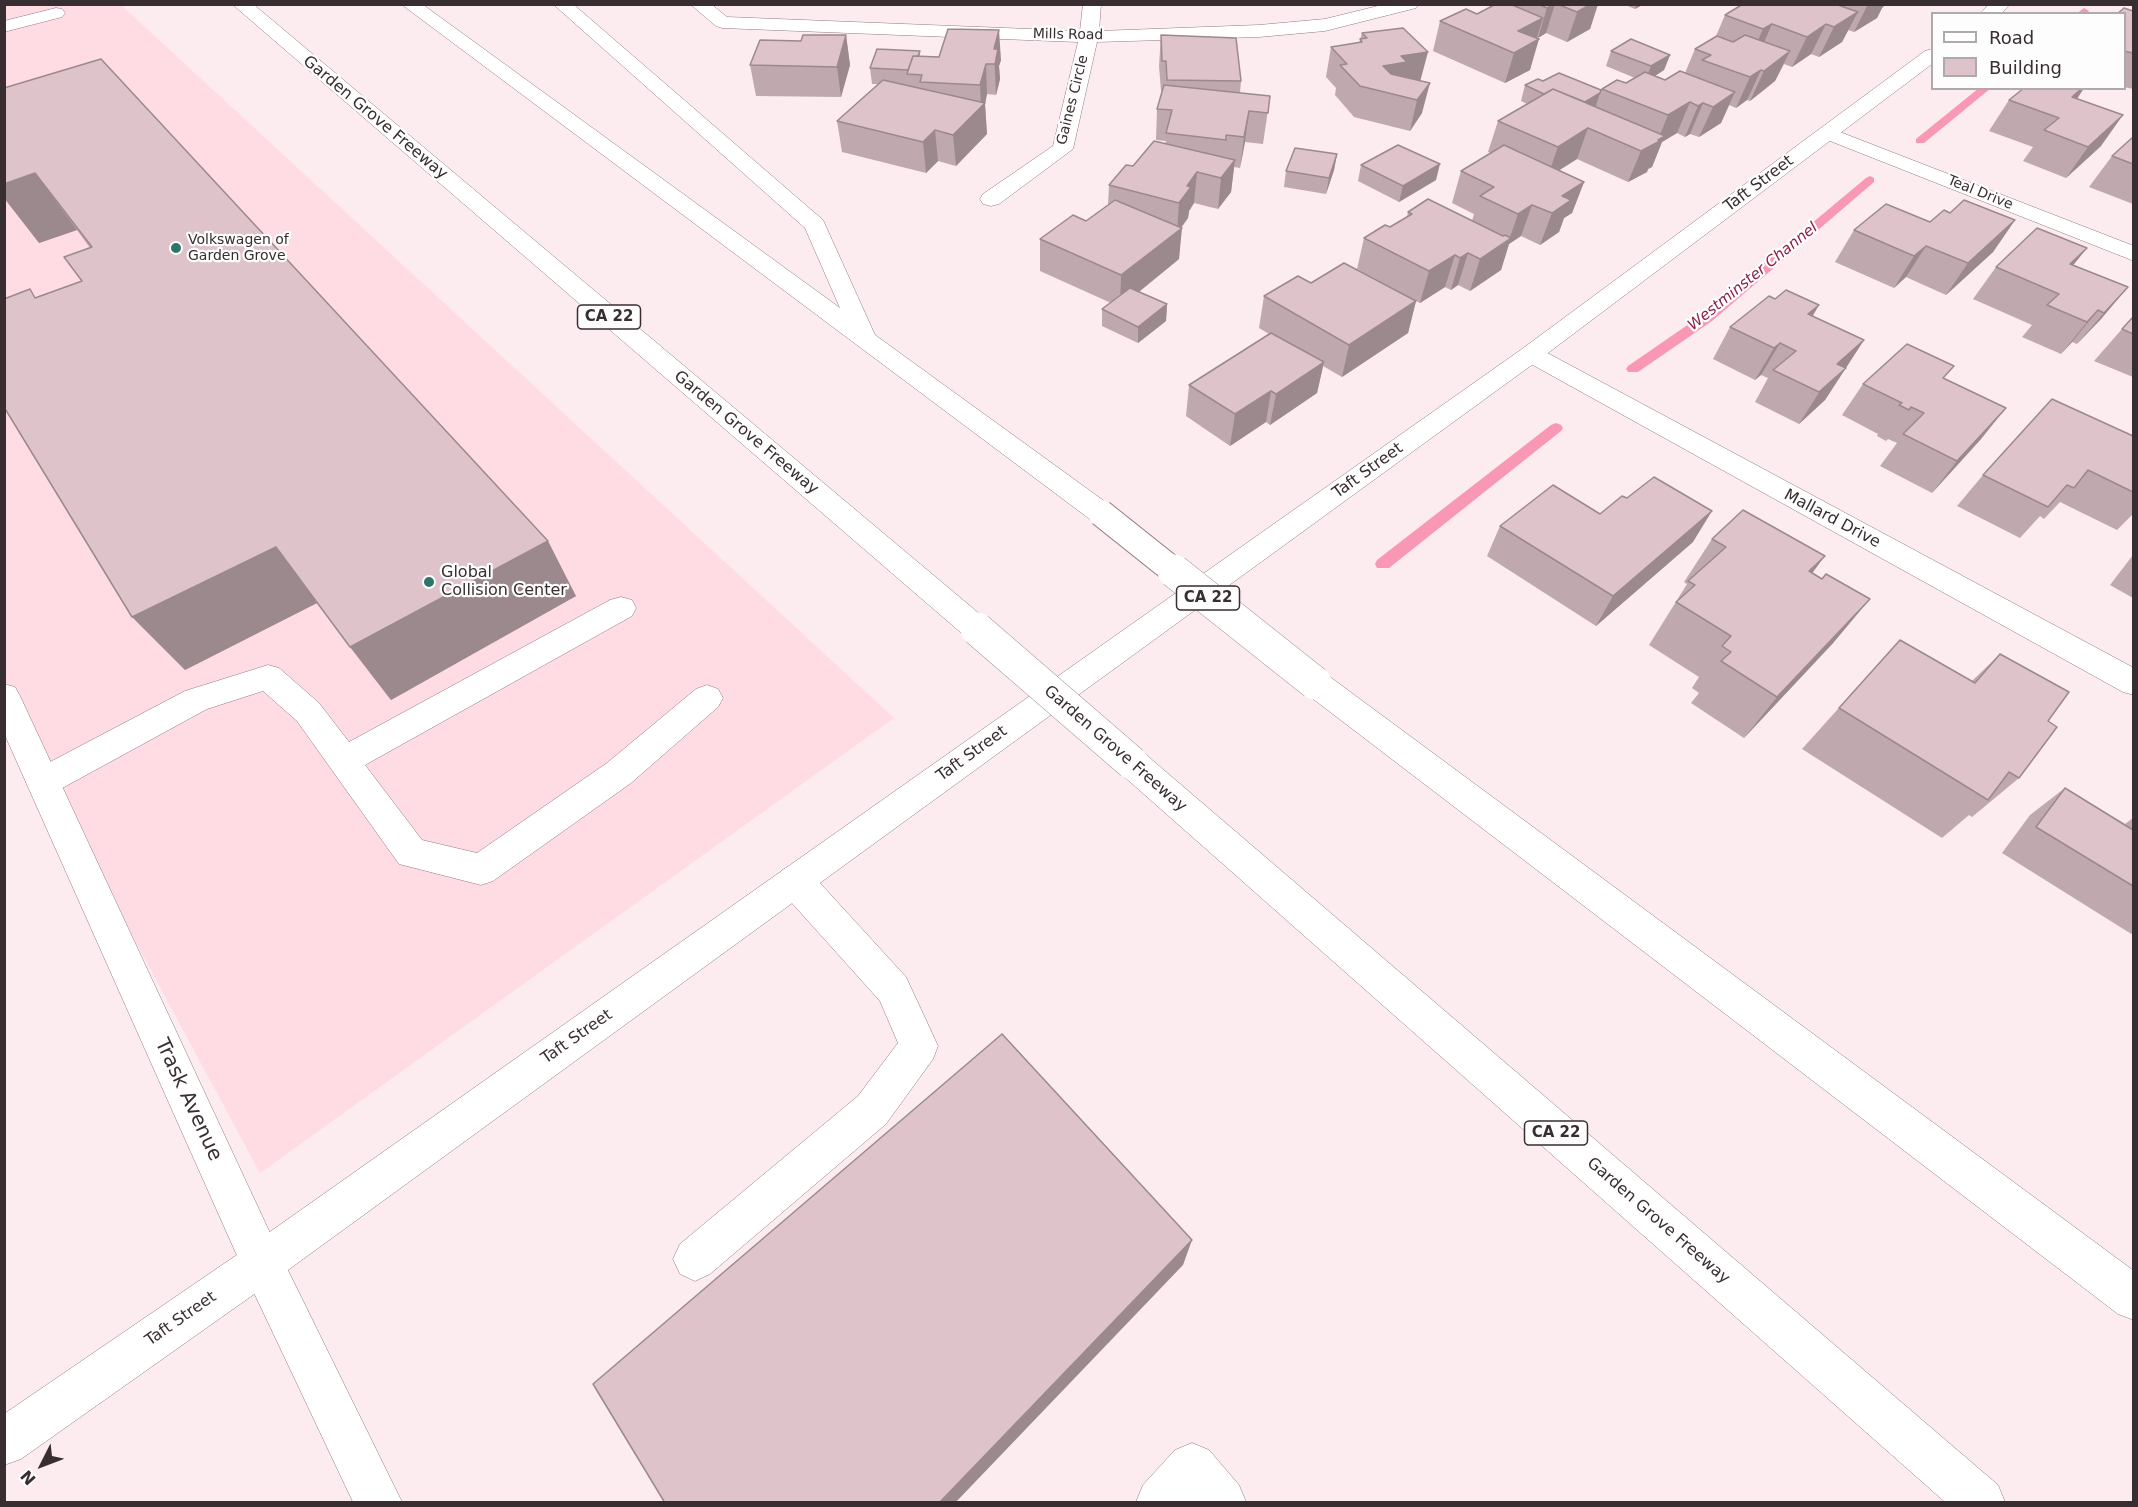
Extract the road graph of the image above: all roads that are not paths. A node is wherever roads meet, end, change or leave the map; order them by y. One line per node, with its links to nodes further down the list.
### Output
1 (241, 4): 30 (main road, Garden Grove Freeway / CA 22, bridge)
2 (410, 4): 14 (main road, CA 22)
3 (562, 4): 14 (main road)
4 (699, 4): 9 (main road, Mills Road)
5 (1092, 4): 9 (main road, Gaines Circle)
6 (1410, 4): 9 (main road, Mills Road)
7 (56, 13): 8 (main road)
8 (4, 27)
9 (1089, 37): 12 (main road, Gaines Circle)
10 (1931, 56): 11 (main road, Taft Street)
11 (1827, 133): 13 (main road, Teal Drive); 15 (main road, Taft Street)
12 (991, 199)
13 (2133, 254)
14 (867, 343): 25 (main road, CA 22, bridge)
15 (1531, 354): 17 (main road, Mallard Drive); 22 (main road, Taft Street)
16 (621, 608): 20 (main road)
17 (2133, 683)
18 (4, 696): 21 (main road, Trask Avenue)
19 (707, 698): 20 (main road)
20 (343, 761): 21 (main road)
21 (43, 782): 24 (main road, Trask Avenue)
22 (795, 881): 23 (main road); 24 (main road, Taft Street)
23 (695, 1259)
24 (262, 1263): 26 (main road, Taft Street); 27 (main road, Trask Avenue)
25 (2133, 1298)
26 (4, 1442)
27 (378, 1503)
28 (1160, 1503): 29 (main road)
29 (1222, 1503)
30 (1981, 1503)

